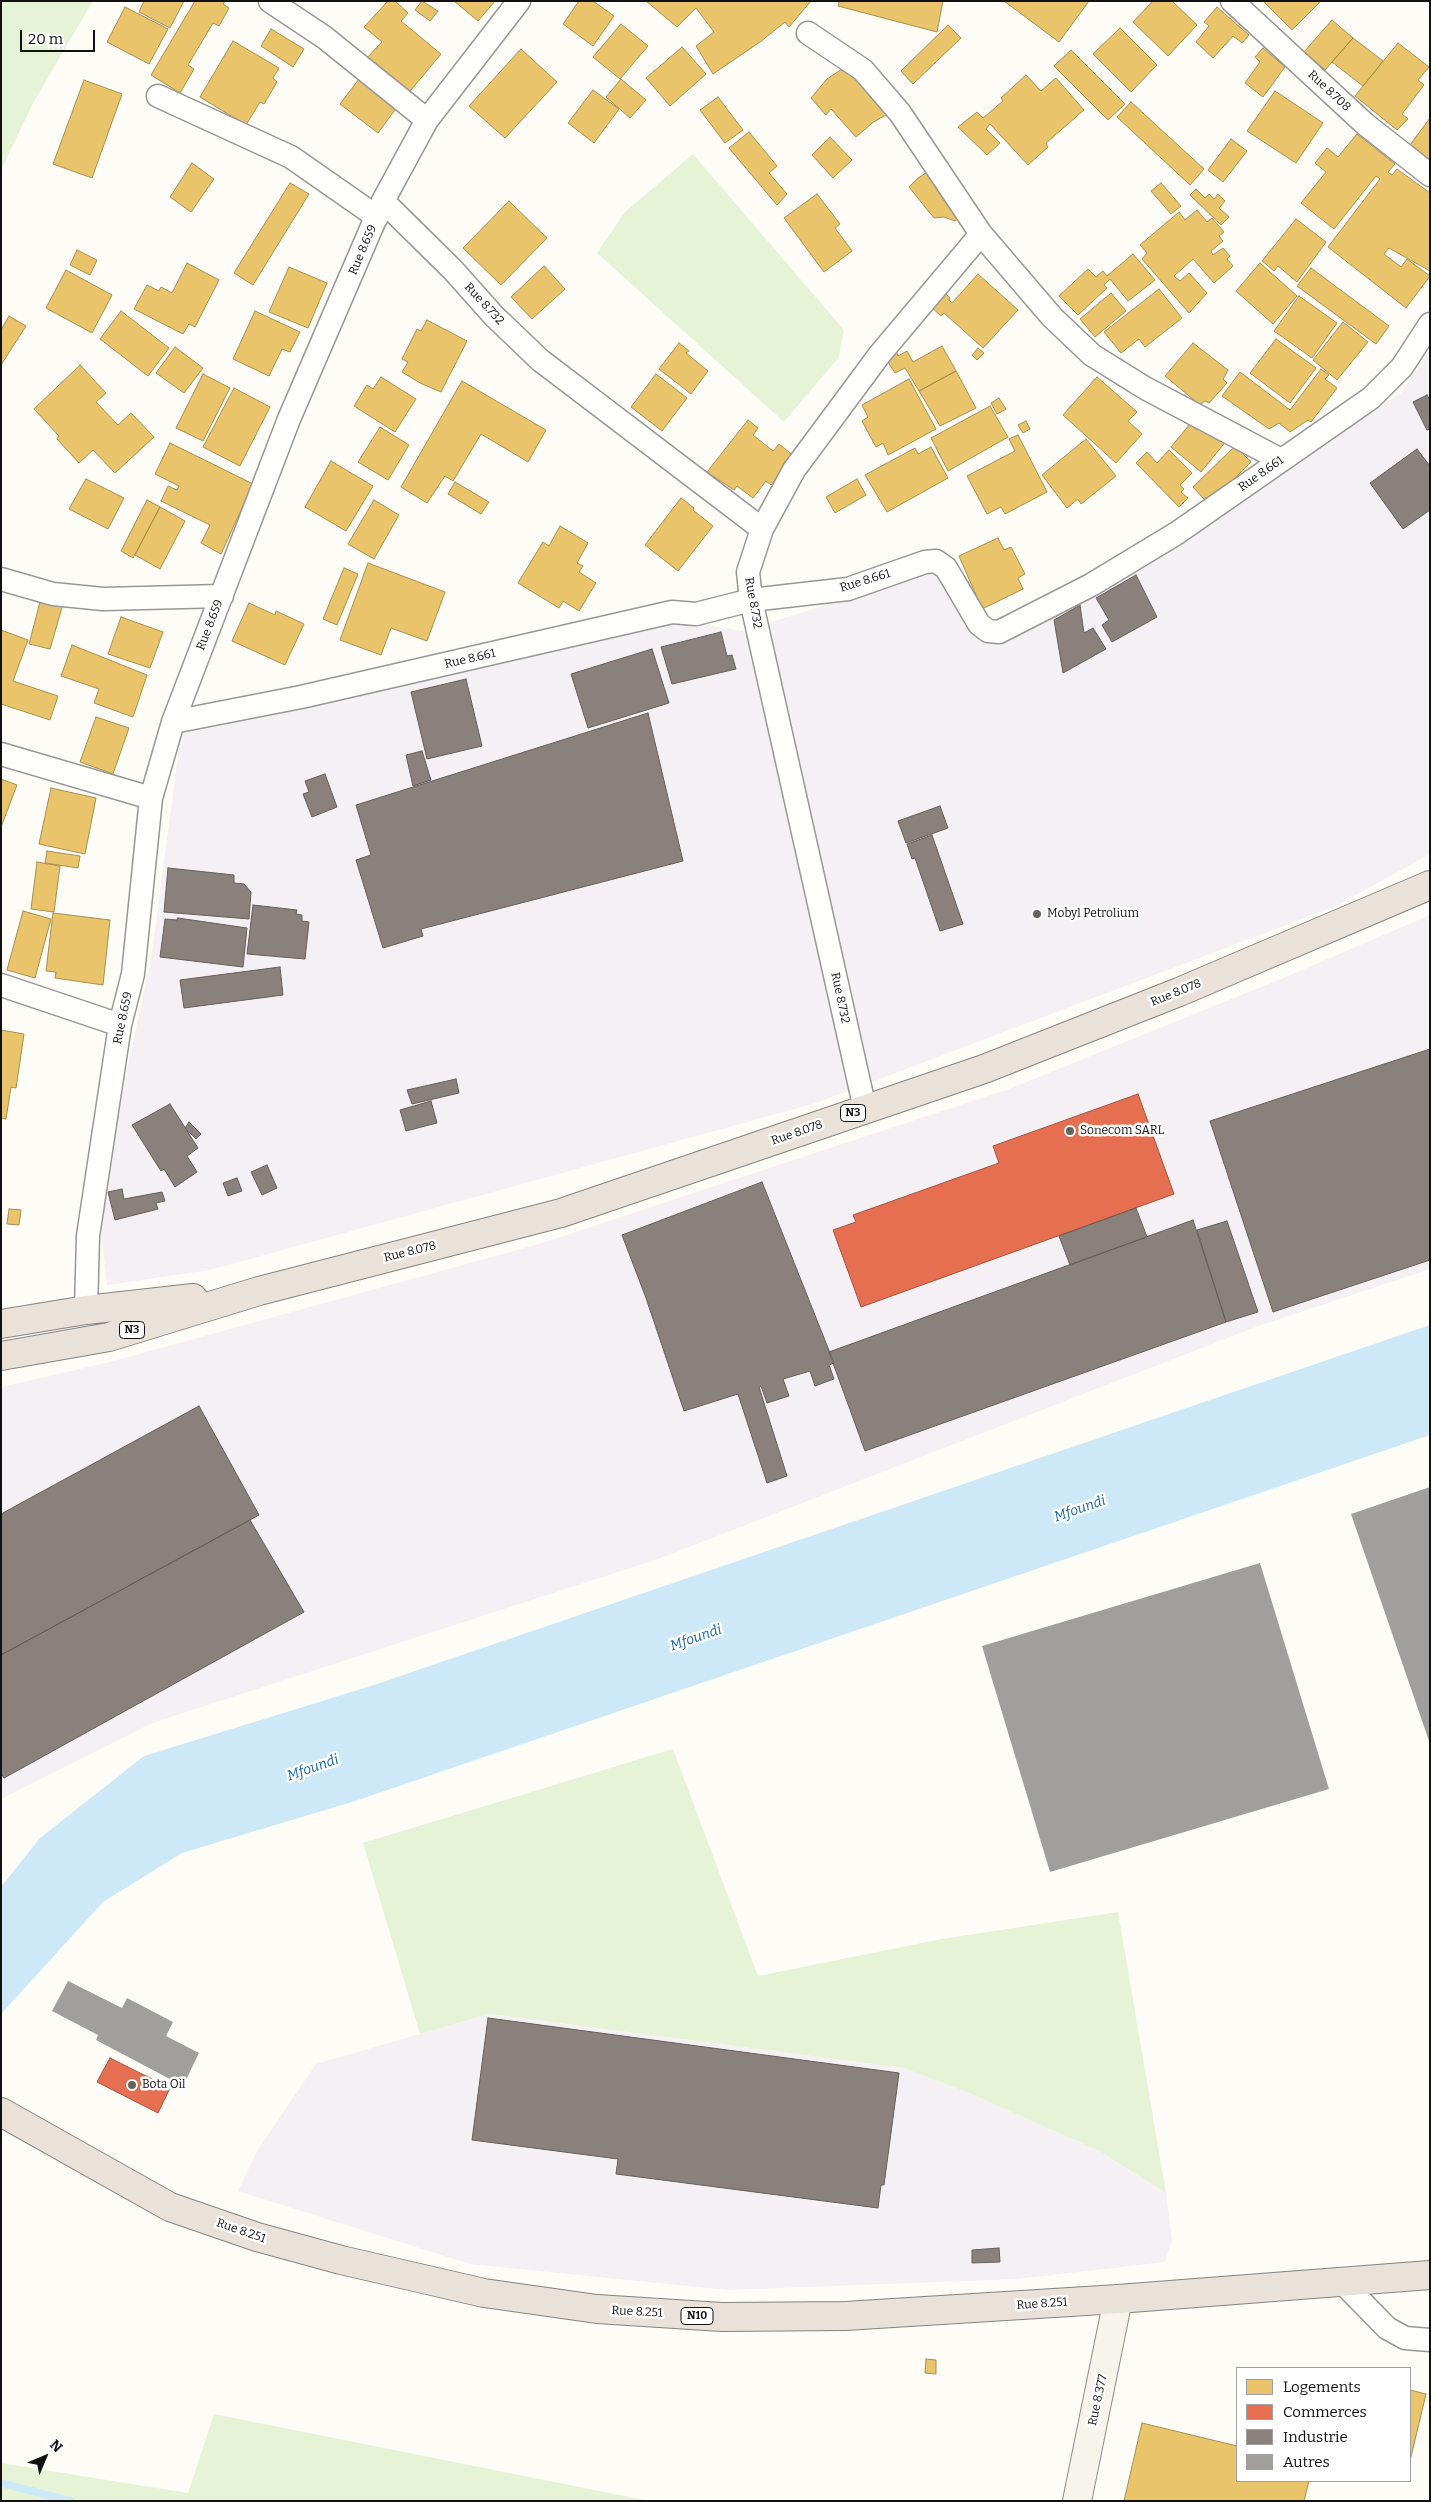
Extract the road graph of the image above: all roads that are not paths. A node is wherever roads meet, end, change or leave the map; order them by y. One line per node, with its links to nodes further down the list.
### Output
1 (270, 1): 6 (street)
2 (519, 1): 6 (street, Rue 8.659)
3 (1232, 1): 7 (street, Rue 8.708)
4 (808, 32): 9 (street)
5 (158, 96): 8 (street, Rue 8.732)
6 (427, 120): 8 (street, Rue 8.659)
7 (1430, 175)
8 (380, 209): 12 (street, Rue 8.732); 14 (street, Rue 8.659)
9 (981, 234): 11 (street); 12 (street)
10 (1430, 324): 11 (street, Rue 8.661)
11 (1281, 460): 15 (street, Rue 8.661)
12 (762, 528): 15 (street, Rue 8.732)
13 (1, 579): 14 (street)
14 (222, 596): 16 (street, Rue 8.659)
15 (751, 600): 16 (street, Rue 8.661); 22 (street, Rue 8.732)
16 (173, 722): 18 (street, Rue 8.659)
17 (1, 754): 18 (street)
18 (151, 798): 21 (street, Rue 8.659)
19 (1430, 885): 22 (highway, Rue 8.078 / N3)
20 (1, 984): 21 (street)
21 (120, 1025): 24 (street, Rue 8.659)
22 (865, 1110): 23 (highway, Rue 8.078 / N3)
23 (259, 1290): 24 (highway, Rue 8.078 / N3); 26 (highway, Rue 8.078 / N3)
24 (86, 1310): 25 (highway, Rue 8.078 / N3)
25 (1, 1324)
26 (1, 1356)
27 (1, 2112): 30 (highway, Rue 8.251 / N10)
28 (1430, 2275): 29 (highway, Rue 8.251 / N10)
29 (1341, 2281): 30 (highway, Rue 8.251 / N10); 31 (street)
30 (1118, 2299): 32 (street, Rue 8.377)
31 (1430, 2340)
32 (1077, 2501)

